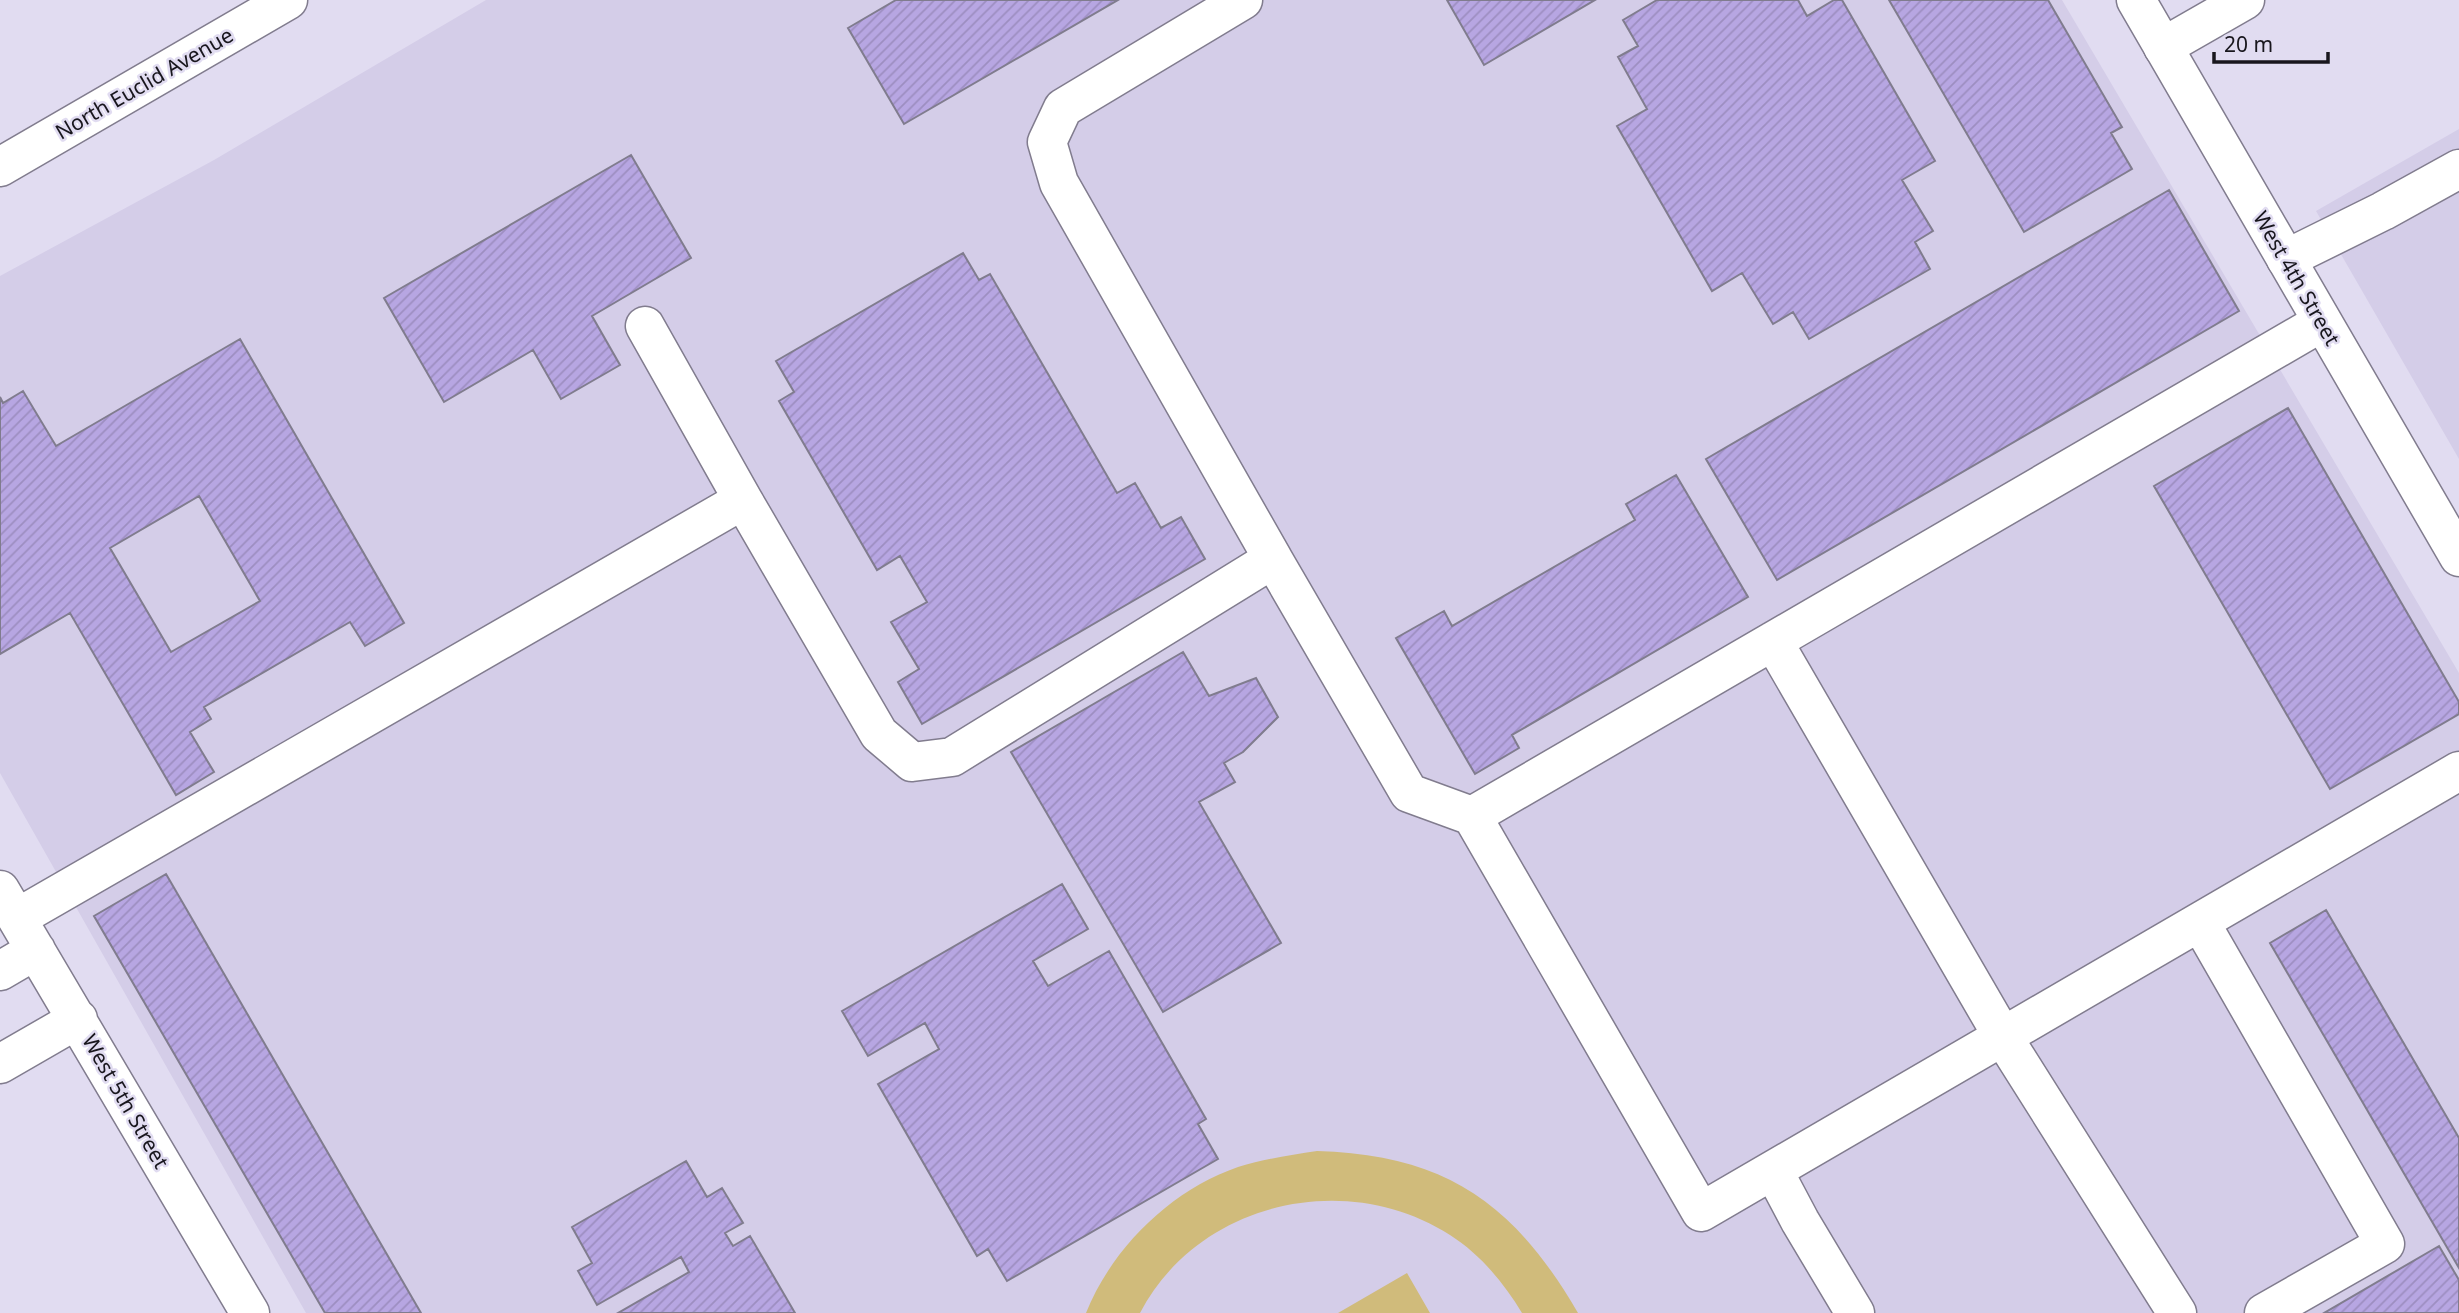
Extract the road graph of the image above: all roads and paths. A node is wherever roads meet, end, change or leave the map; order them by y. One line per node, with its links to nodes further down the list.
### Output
1 (288, 0): 6 (main road, North Euclid Avenue)
2 (1243, 0): 13 (main road)
3 (2136, 0): 5 (main road, West 4th Street)
4 (2245, 0): 5 (main road)
5 (2163, 47): 8 (main road, West 4th Street)
6 (0, 167)
7 (2459, 169): 8 (main road)
8 (2286, 259): 9 (main road, West 4th Street)
9 (2322, 322): 12 (main road, West 4th Street); 14 (main road)
10 (645, 326): 11 (main road)
11 (743, 500): 13 (main road); 17 (main road)
12 (2459, 557)
13 (1273, 559): 16 (main road)
14 (1773, 641): 16 (main road); 22 (main road)
15 (2459, 771): 18 (main road)
16 (1472, 816): 24 (main road)
17 (8, 904): 19 (main road, West 5th Street)
18 (2200, 922): 22 (main road); 28 (main road)
19 (36, 950): 20 (main road); 21 (main road, West 5th Street)
20 (0, 971)
21 (78, 1019): 23 (main road); 25 (main road, West 5th Street)
22 (2003, 1037): 24 (main road); 27 (main road)
23 (0, 1064)
24 (1773, 1170): 26 (main road)
25 (250, 1313)
26 (1856, 1313)
27 (2177, 1313)
28 (2264, 1313)

